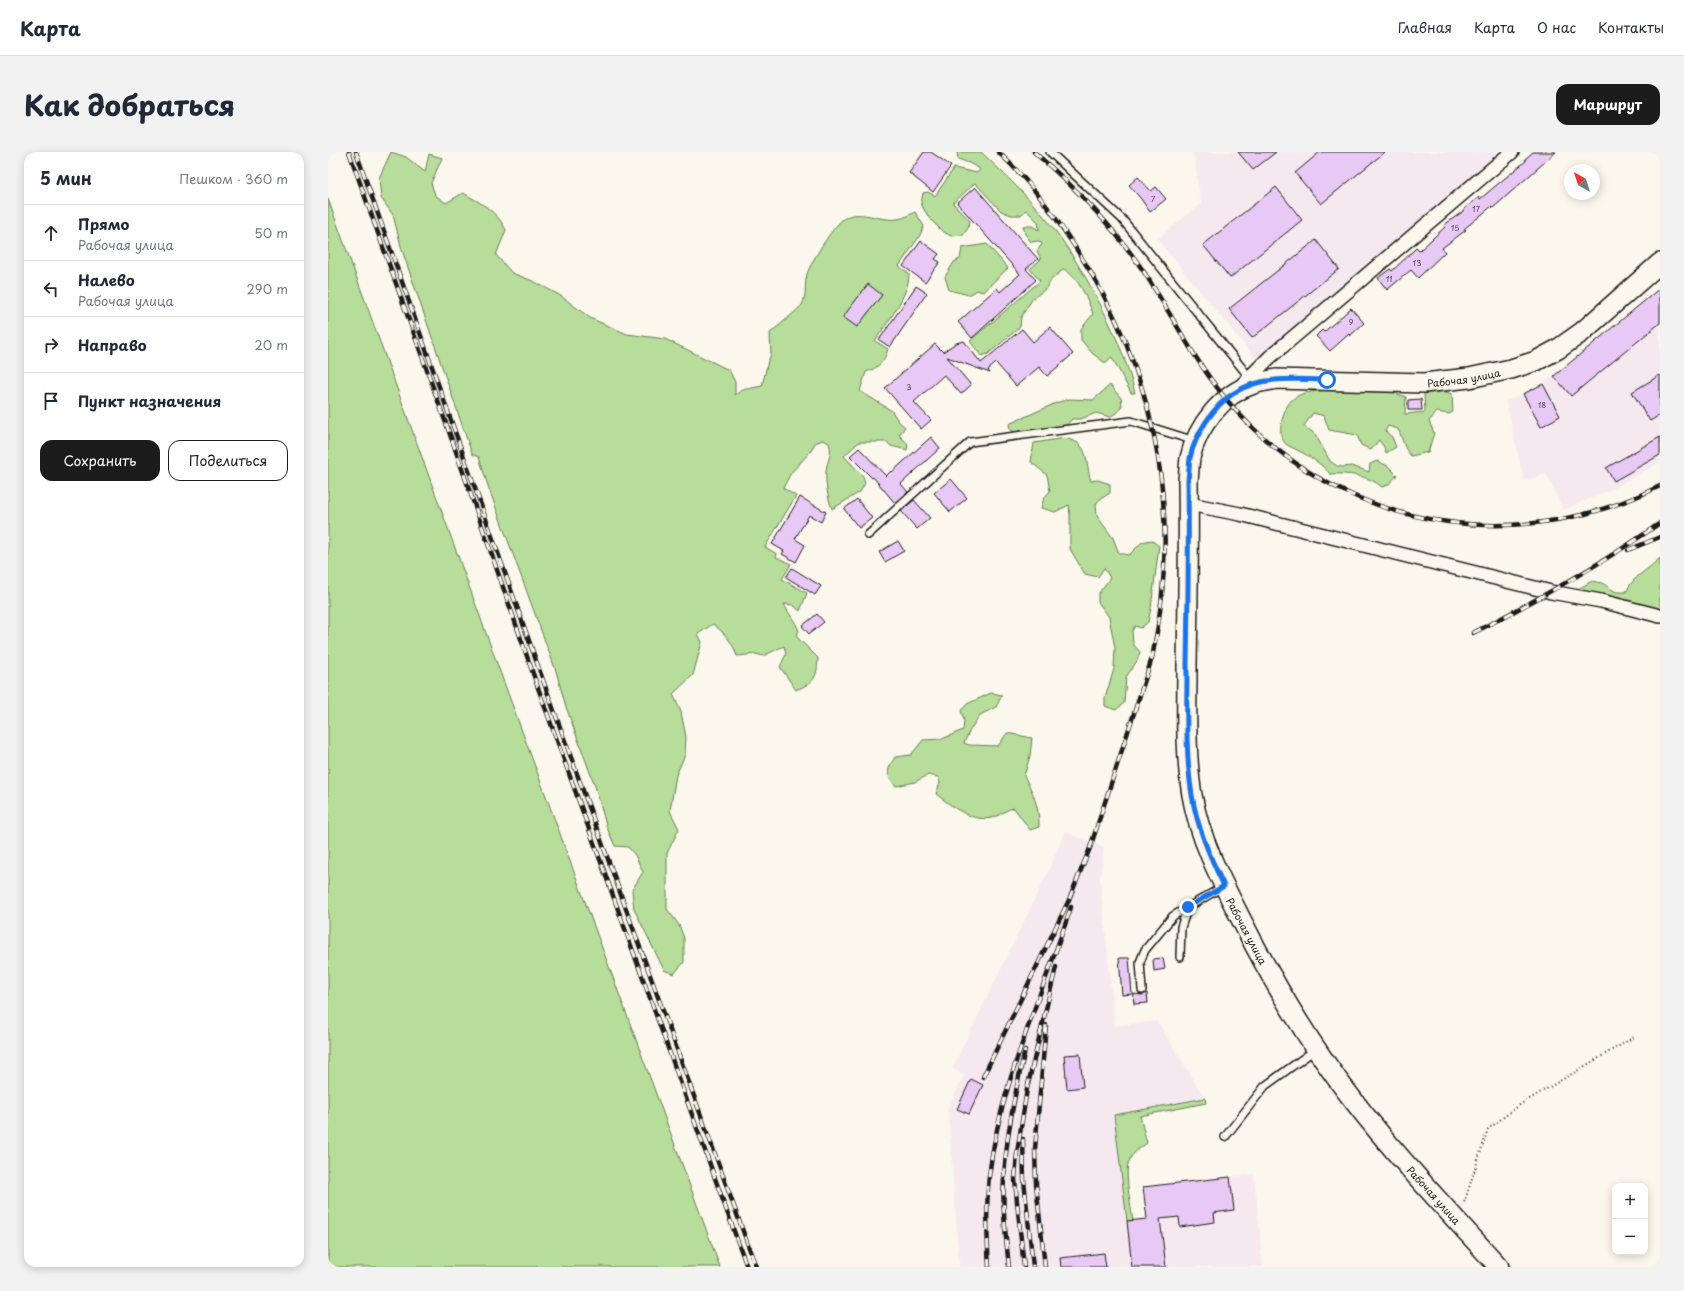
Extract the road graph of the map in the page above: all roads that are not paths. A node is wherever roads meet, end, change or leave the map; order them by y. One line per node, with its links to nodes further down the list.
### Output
1 (1050, 152): 4 (lane)
2 (1512, 152): 4 (street, Рабочая улица)
3 (1660, 263): 5 (street, Рабочая улица)
4 (1250, 378): 5 (street, Рабочая улица)
5 (1234, 393): 6 (street, Рабочая улица)
6 (1196, 441): 7 (street, Рабочая улица); 8 (lane)
7 (1189, 504): 9 (street); 10 (street, Рабочая улица)
8 (868, 535)
9 (1660, 616)
10 (1224, 886): 11 (lane); 14 (street, Рабочая улица)
11 (1188, 907): 12 (lane); 13 (lane)
12 (1180, 957)
13 (1142, 990)
14 (1316, 1049): 15 (lane); 16 (street, Рабочая улица)
15 (1225, 1137)
16 (1499, 1267)

